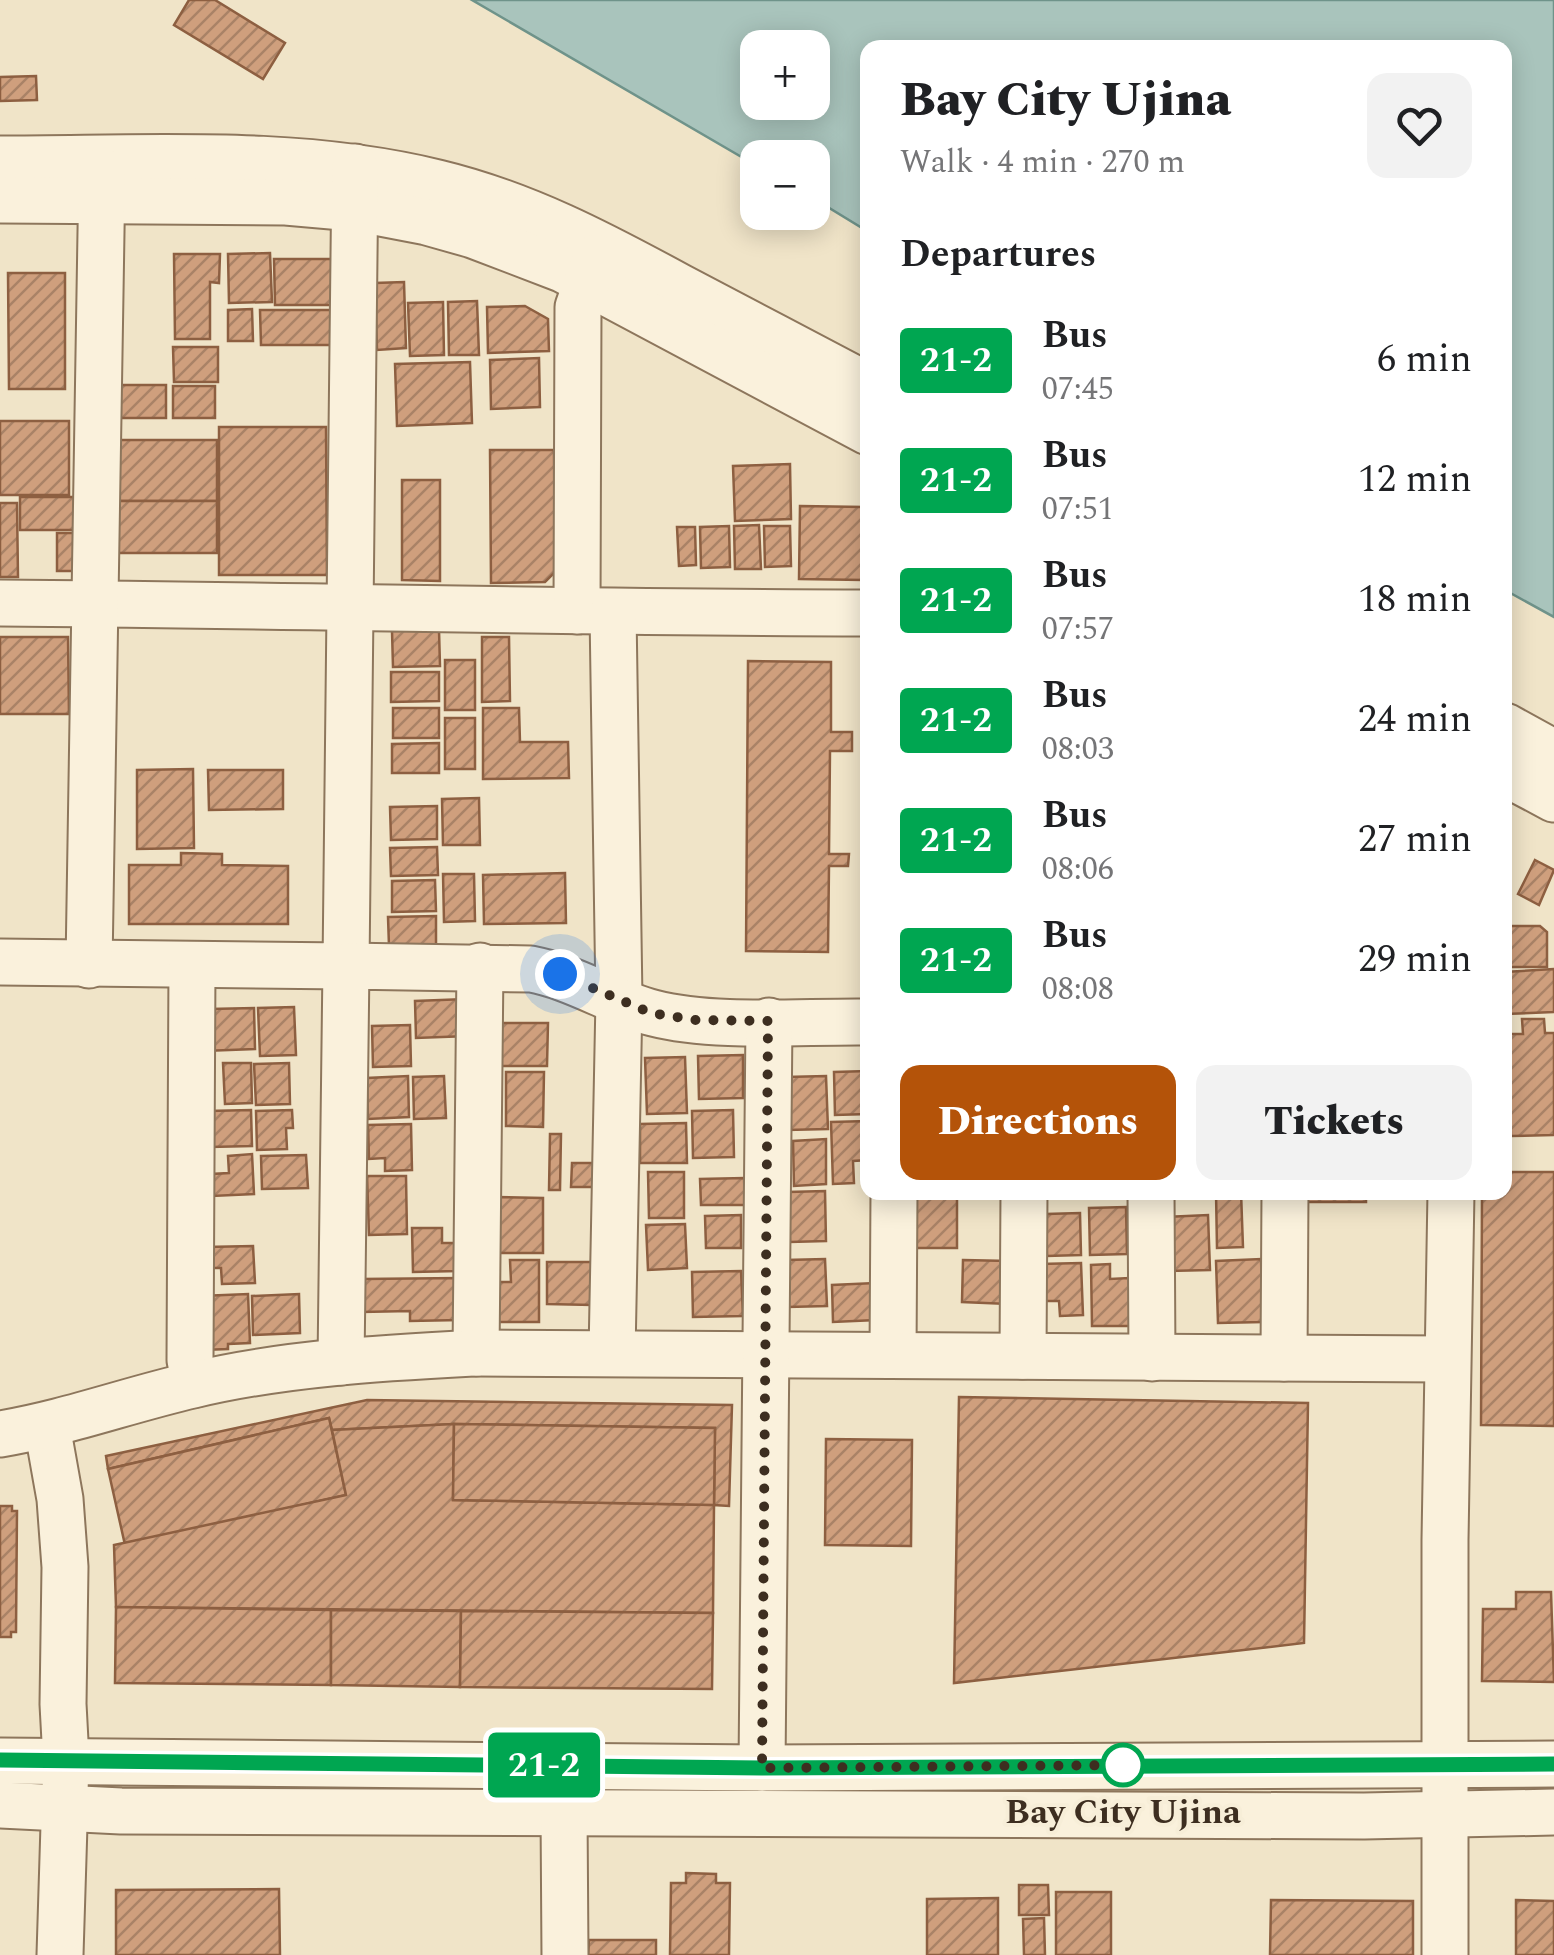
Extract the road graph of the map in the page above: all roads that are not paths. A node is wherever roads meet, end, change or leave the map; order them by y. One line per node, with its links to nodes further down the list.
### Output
1 (0, 159): 2 (street)
2 (102, 180): 3 (street); 4 (street); 9 (street)
3 (354, 188): 5 (street); 10 (street)
4 (0, 200)
5 (594, 262): 6 (street); 7 (street); 11 (street)
6 (860, 382)
7 (860, 427)
8 (0, 603): 9 (street)
9 (94, 604): 10 (street); 18 (street)
10 (351, 606): 11 (street); 20 (street)
11 (595, 612): 12 (street); 22 (street)
12 (860, 613)
13 (1512, 730): 14 (street)
14 (1554, 753)
15 (1512, 776): 16 (street)
16 (1554, 799)
17 (0, 962): 18 (street)
18 (89, 965): 19 (street)
19 (192, 966): 20 (street); 39 (street)
20 (346, 966): 21 (street); 38 (street)
21 (480, 966): 22 (street); 31 (street)
22 (619, 999): 23 (street); 30 (street)
23 (768, 1021): 24 (street); 33 (street)
24 (860, 1022)
25 (894, 1200): 32 (street)
26 (1024, 1200): 34 (street)
27 (1152, 1200): 35 (street)
28 (1285, 1200): 36 (street)
29 (1451, 1200): 37 (street)
30 (612, 1352): 31 (street); 33 (street)
31 (476, 1353): 38 (street)
32 (893, 1354): 33 (street); 34 (street)
33 (764, 1356): 46 (street)
34 (1023, 1356): 35 (street)
35 (1152, 1358): 36 (street)
36 (1284, 1358): 37 (street)
37 (1447, 1360): 44 (street)
38 (341, 1362): 39 (street)
39 (196, 1384): 40 (street)
40 (46, 1426): 41 (street); 43 (street)
41 (0, 1434)
42 (0, 1760): 43 (street)
43 (66, 1760): 46 (street); 48 (street)
44 (1445, 1763): 45 (street); 46 (street); 51 (street)
45 (1554, 1764)
46 (762, 1768)
47 (0, 1805): 48 (street)
48 (64, 1810): 49 (street); 52 (street)
49 (564, 1812): 51 (street); 53 (street)
50 (1554, 1812): 51 (street)
51 (1446, 1815): 54 (street)
52 (60, 1955)
53 (565, 1955)
54 (1444, 1955)

